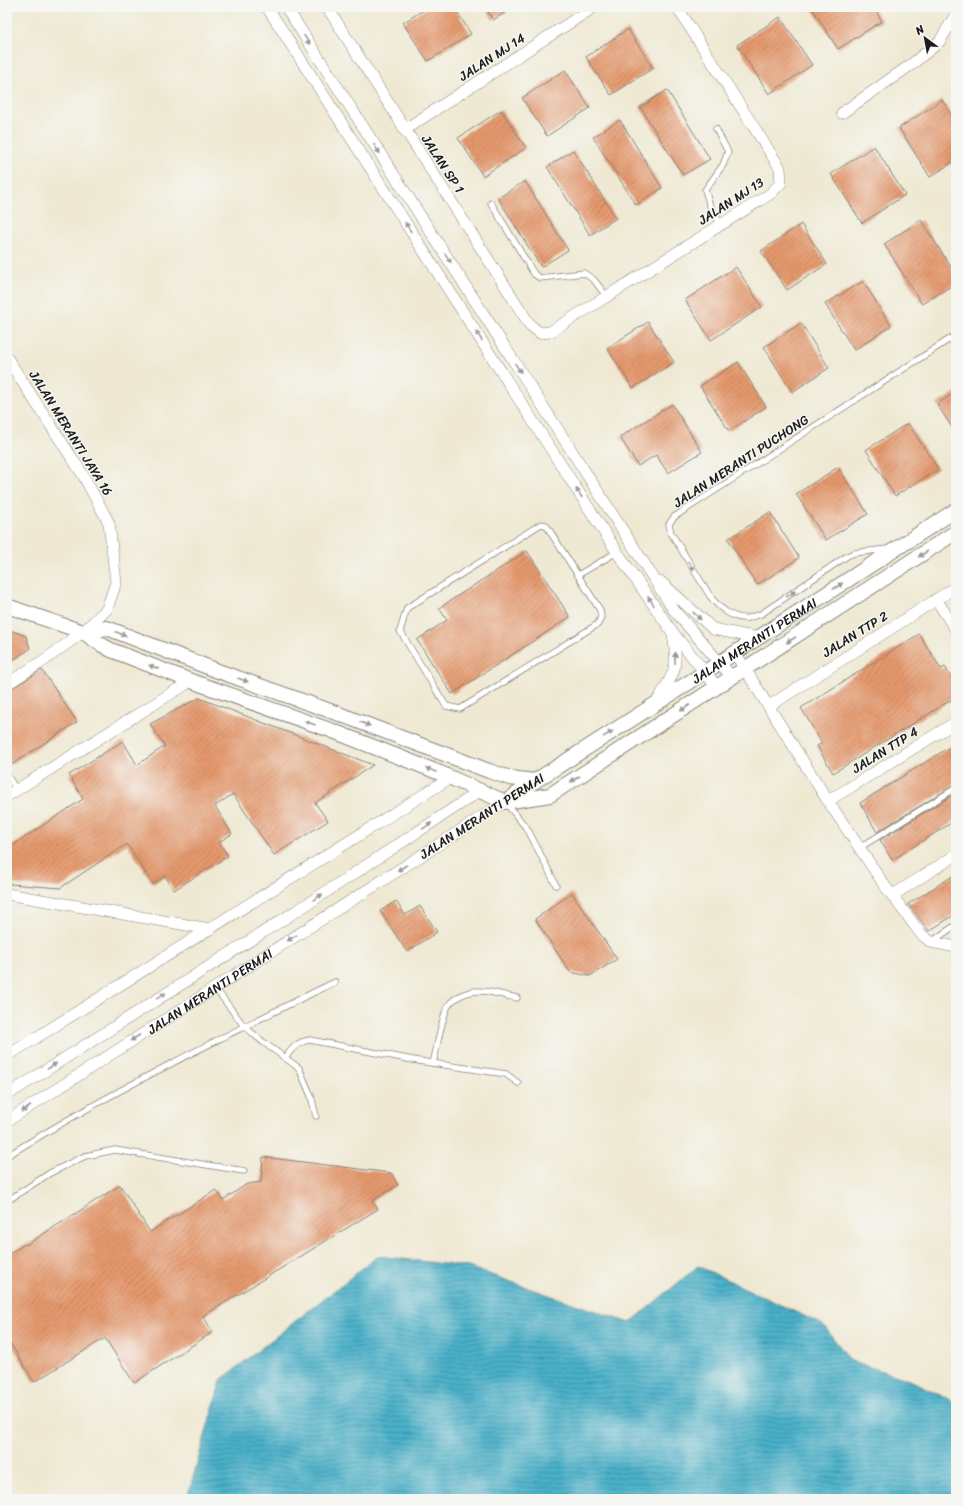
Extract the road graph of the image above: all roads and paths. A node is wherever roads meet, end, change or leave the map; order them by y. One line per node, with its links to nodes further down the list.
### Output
1 (267, 7): 19 (street, one-way to 1)
2 (286, 7): 20 (street, one-way to 20)
3 (327, 7): 9 (street, JALAN SP 1)
4 (594, 7): 9 (street, JALAN MJ 14)
5 (677, 7): 11 (street, JALAN MJ 13)
6 (956, 14): 7 (street)
7 (842, 113)
8 (716, 129): 11 (lane)
9 (404, 130): 13 (street, JALAN SP 1)
10 (491, 203): 12 (lane)
11 (720, 225): 12 (street, JALAN MJ 13)
12 (607, 297): 13 (street, JALAN MJ 13)
13 (540, 333)
14 (956, 335): 18 (lane, JALAN MERANTI PUCHONG, one-way to 18)
15 (7, 358): 26 (street, JALAN MERANTI JAYA 16)
16 (956, 510): 18 (street, JALAN MERANTI PERMAI)
17 (956, 532): 31 (street, one-way to 31)
18 (897, 548): 28 (street, JALAN MERANTI PERMAI, one-way to 18)
19 (617, 552): 21 (lane); 27 (street, one-way to 19)
20 (648, 570): 28 (street, one-way to 28); 30 (street)
21 (578, 575): 21 (lane)
22 (956, 587): 23 (street, JALAN TTP 2)
23 (936, 599): 25 (street); 38 (street, JALAN TTP 2)
24 (7, 606): 26 (street)
25 (956, 630)
26 (83, 632): 34 (street, one-way to 26); 35 (street, JALAN MERANTI JAYA 16); 42 (street, one-way to 42)
27 (673, 634): 32 (street); 37 (street, one-way to 27)
28 (758, 638): 29 (street, JALAN MERANTI PERMAI)
29 (735, 653): 30 (street, JALAN MERANTI PERMAI); 31 (street)
30 (719, 663): 32 (street, JALAN MERANTI PERMAI); 33 (street)
31 (746, 669): 33 (street); 38 (street)
32 (705, 672): 36 (street); 37 (street, JALAN MERANTI PERMAI)
33 (732, 678): 36 (street)
34 (191, 681): 41 (street, one-way to 34); 45 (street)
35 (7, 684)
36 (717, 687): 47 (street, one-way to 47)
37 (654, 705): 42 (street, JALAN MERANTI PERMAI, one-way to 37)
38 (768, 706): 46 (street)
39 (956, 722): 46 (street, JALAN TTP 4)
40 (7, 775): 45 (lane)
41 (450, 778): 44 (street); 54 (street)
42 (535, 781): 47 (street, JALAN MERANTI PERMAI)
43 (956, 788): 48 (lane)
44 (480, 791): 47 (street); 65 (street, JALAN MERANTI PERMAI, one-way to 44)
45 (12, 793)
46 (828, 801): 48 (street)
47 (505, 802): 50 (lane); 58 (street, JALAN MERANTI PERMAI, one-way to 58)
48 (859, 848): 52 (street)
49 (956, 855): 52 (street)
50 (556, 884)
51 (7, 894): 54 (street)
52 (893, 896): 55 (street)
53 (956, 926): 55 (lane)
54 (210, 929): 61 (street)
55 (931, 942): 56 (street)
56 (956, 947)
57 (335, 982): 60 (lane)
58 (215, 988): 60 (lane); 67 (street, JALAN MERANTI PERMAI, one-way to 67)
59 (517, 998): 63 (lane)
60 (244, 1026): 62 (lane); 68 (lane)
61 (7, 1056)
62 (286, 1057): 63 (lane); 66 (lane)
63 (433, 1063): 64 (lane)
64 (518, 1083)
65 (7, 1095)
66 (316, 1116)
67 (7, 1121)
68 (7, 1156)
69 (244, 1171): 70 (lane)
70 (7, 1201)

